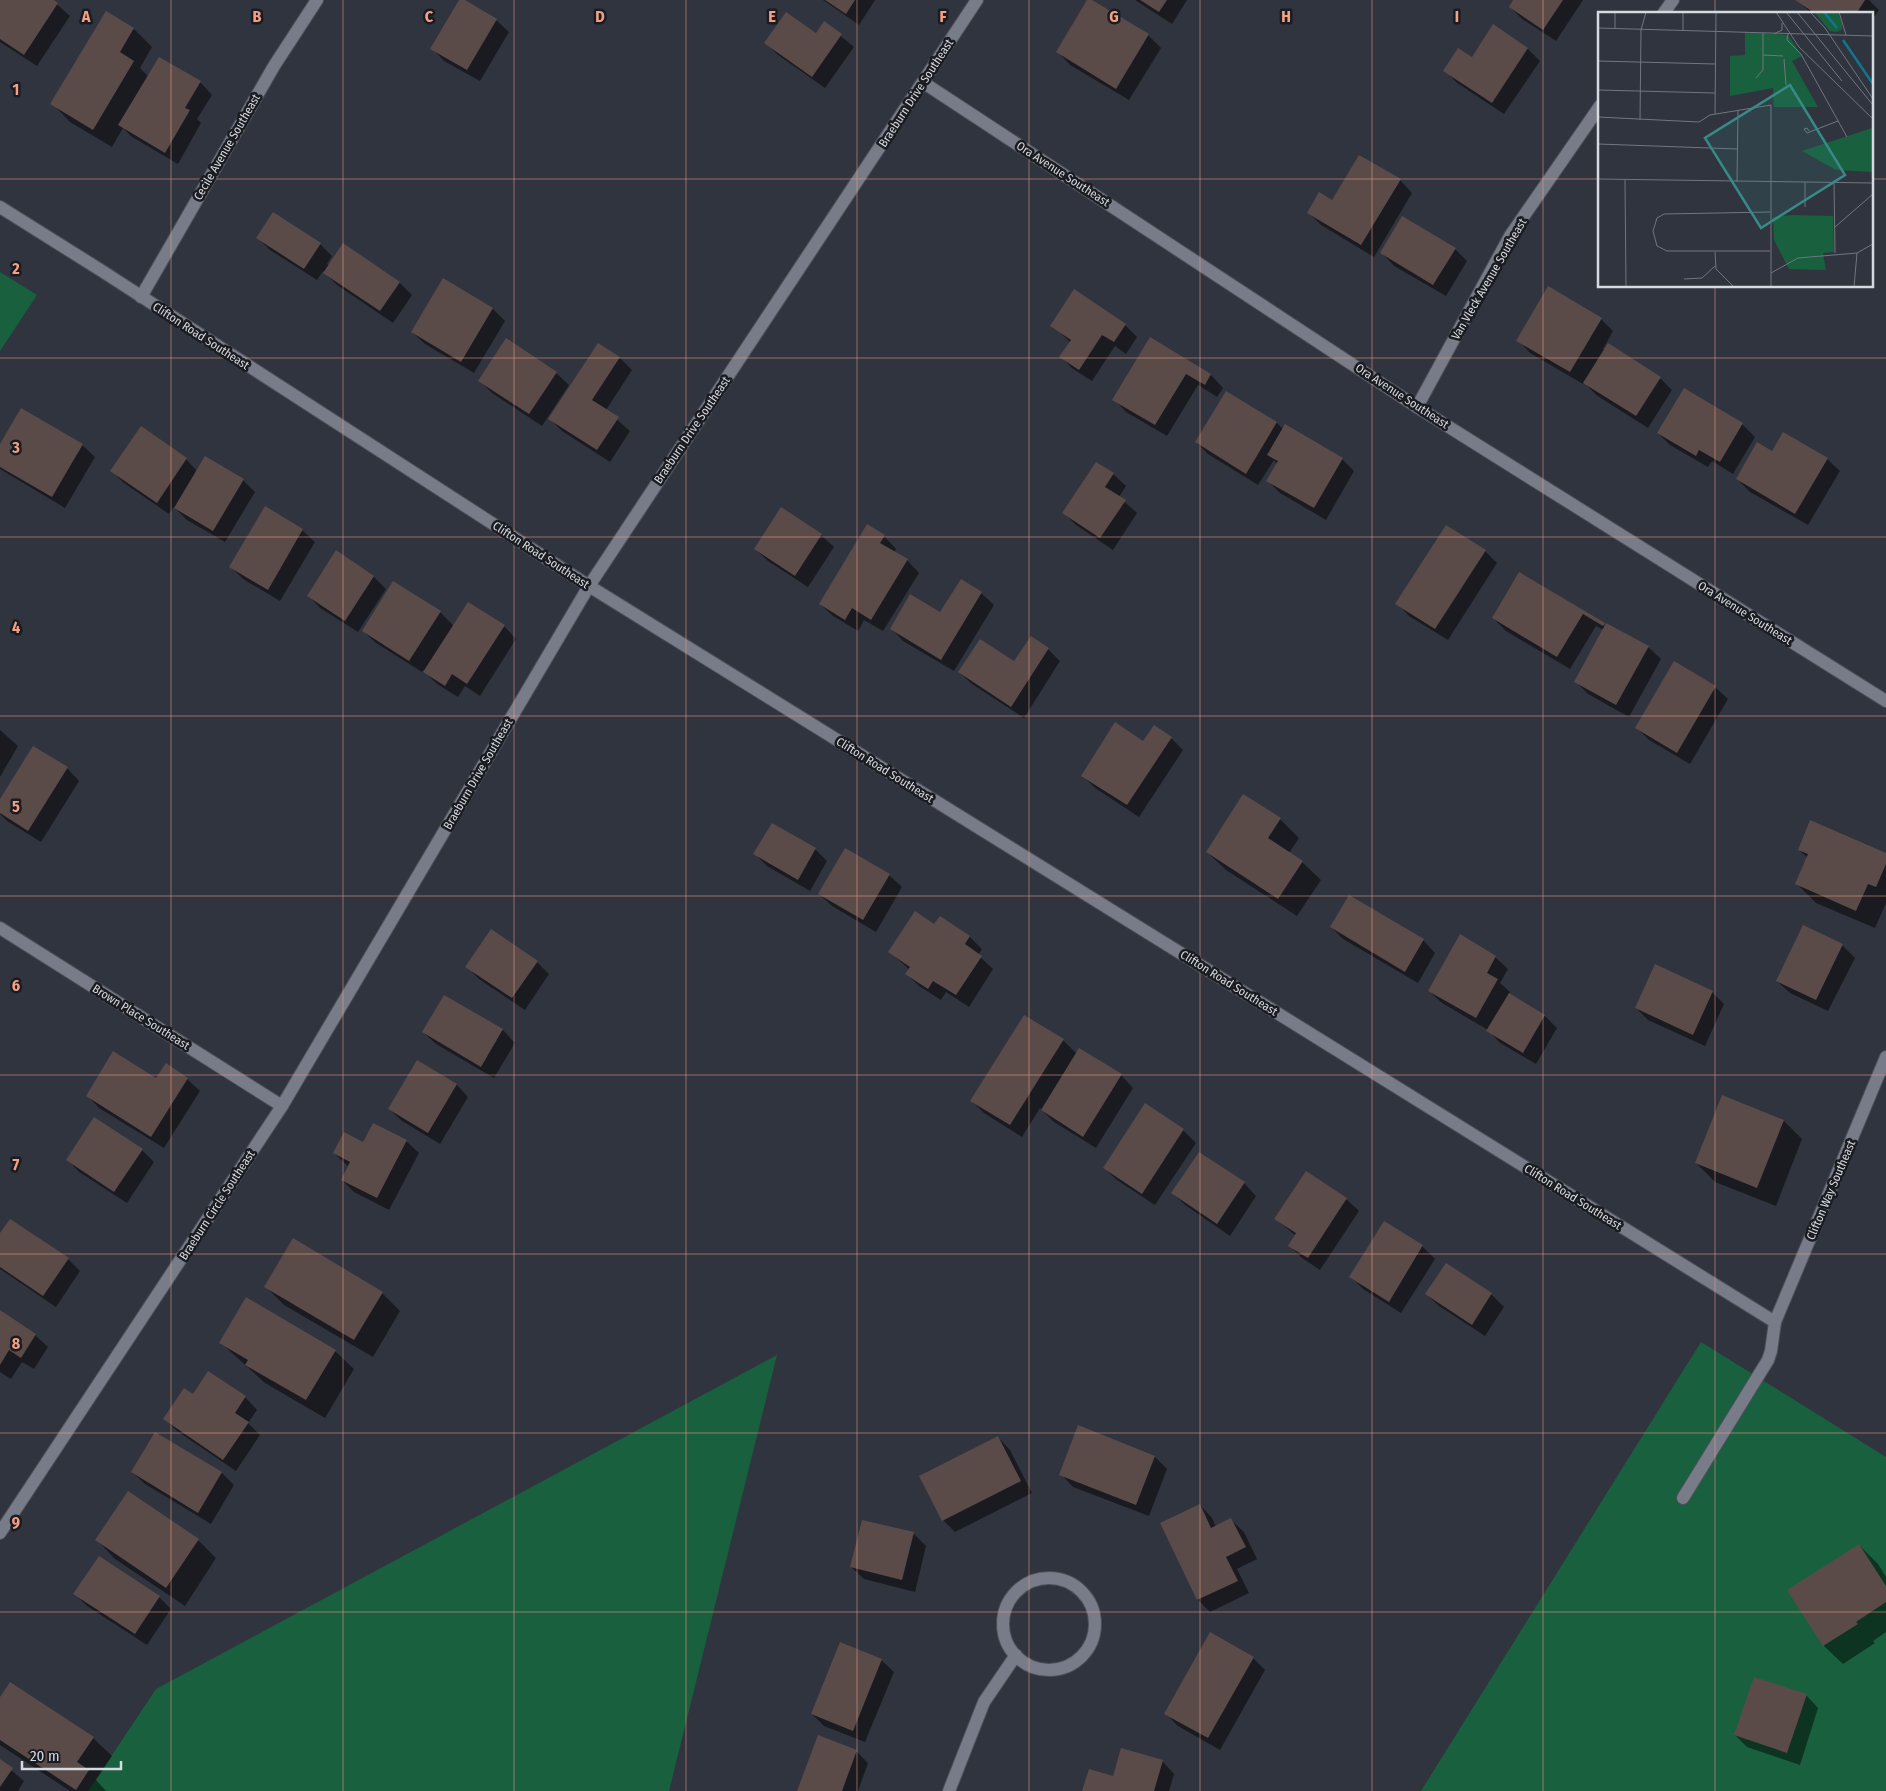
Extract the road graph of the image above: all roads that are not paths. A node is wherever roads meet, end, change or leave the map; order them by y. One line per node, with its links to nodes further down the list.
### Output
1 (317, 0): 8 (street, Cecile Avenue Southeast)
2 (977, 0): 5 (street, Braeburn Drive Southeast)
3 (1672, 0): 4 (street)
4 (1664, 12)
5 (924, 83): 9 (street, Ora Avenue Southeast); 10 (street, Braeburn Drive Southeast)
6 (1598, 109): 9 (street, Van Vleck Avenue Southeast)
7 (0, 207): 8 (street, Clifton Road Southeast)
8 (141, 297): 10 (street, Clifton Road Southeast)
9 (1418, 407): 11 (street, Ora Avenue Southeast)
10 (588, 586): 12 (street, Braeburn Drive Southeast); 16 (street, Clifton Road Southeast)
11 (1886, 701)
12 (422, 870): 15 (street, Braeburn Circle Southeast)
13 (0, 928): 15 (street, Brown Place Southeast)
14 (1886, 1057): 16 (street, Clifton Way Southeast)
15 (282, 1106): 18 (street, Braeburn Circle Southeast)
16 (1775, 1322): 17 (street, Clifton Way Southeast)
17 (1683, 1498)
18 (0, 1533)
19 (1016, 1655): 19 (street); 20 (street)
20 (949, 1791)

